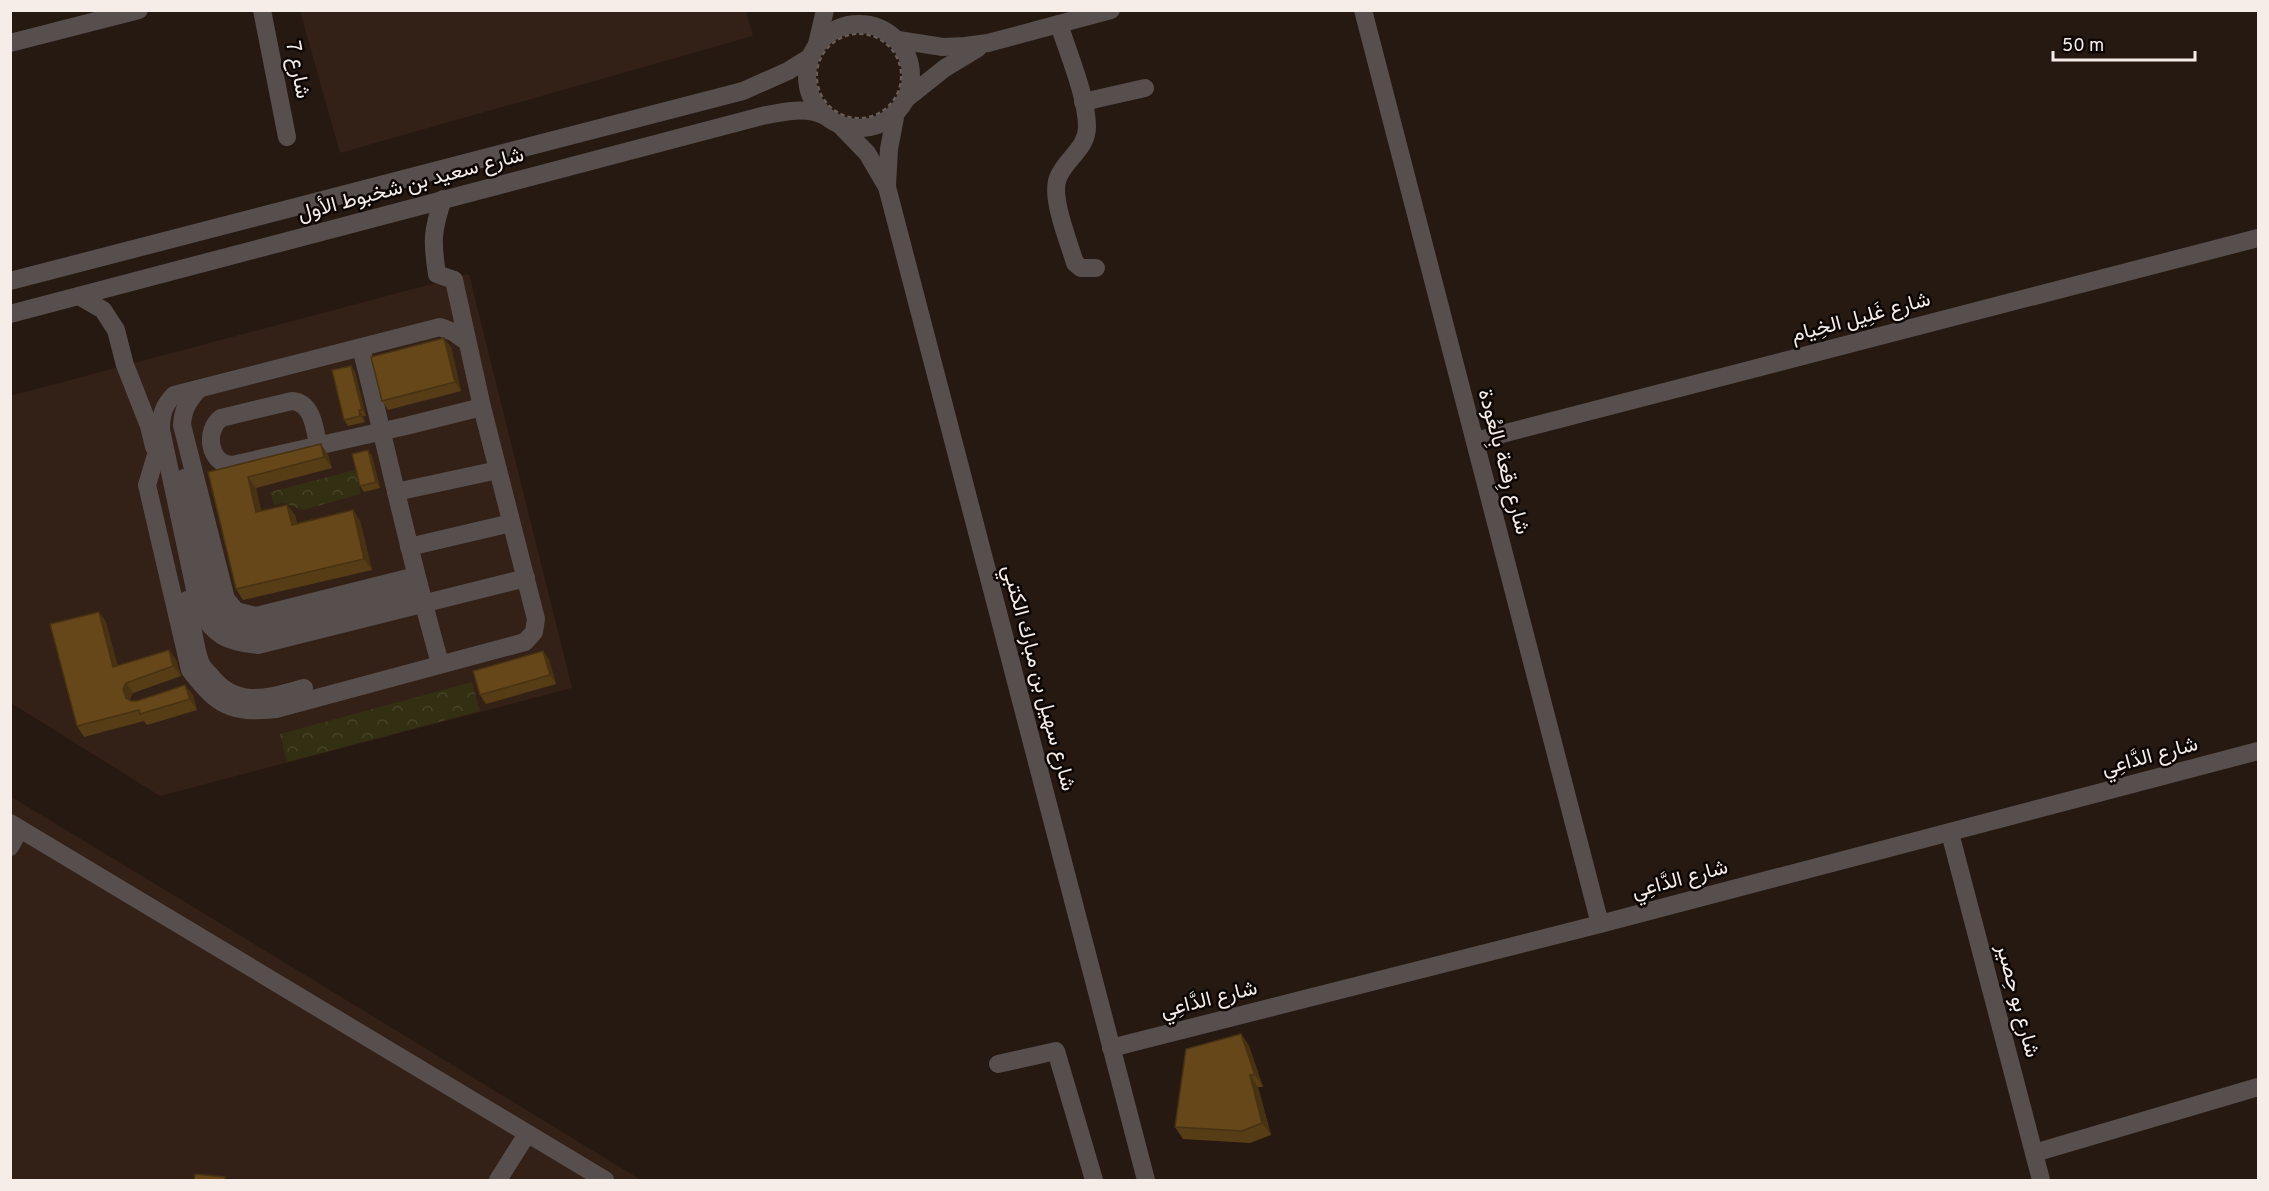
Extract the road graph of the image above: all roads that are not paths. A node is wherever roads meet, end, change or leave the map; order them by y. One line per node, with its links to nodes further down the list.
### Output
1 (262, 10): 17 (street, شارع 7)
2 (825, 10): 12 (street)
3 (1112, 10): 8 (street)
4 (1363, 10): 32 (street, شارع رِقعة بِالعُودة)
5 (132, 11): 7 (street)
6 (870, 17): 10 (street); 12 (street, شارع سعيد بن شخبوط الأول)
7 (72, 19): 9 (street)
8 (1059, 24): 11 (street); 14 (street)
9 (11, 40)
10 (898, 40): 11 (street); 15 (street, شارع سهيل بن مبارك الكتبي)
11 (988, 43): 15 (street)
12 (813, 52): 16 (street, شارع سهيل بن مبارك الكتبي); 23 (street, شارع سعيد بن شخبوط الأول)
13 (1145, 88): 14 (street)
14 (1083, 102): 21 (street)
15 (901, 106): 16 (street, شارع سعيد بن شخبوط الأول); 18 (street, شارع سهيل بن مبارك الكتبي)
16 (832, 120): 18 (street, شارع سهيل بن مبارك الكتبي); 19 (street, شارع سعيد بن شخبوط الأول)
17 (287, 137)
18 (887, 187): 47 (street, شارع سهيل بن مبارك الكتبي)
19 (443, 199): 22 (street); 24 (street, شارع سعيد بن شخبوط الأول)
20 (2259, 238): 32 (street, شارع غَلِيل الخِيام)
21 (1096, 268)
22 (454, 280): 26 (street); 30 (street)
23 (10, 281)
24 (79, 296): 25 (street, شارع سعيد بن شخبوط الأول); 30 (street)
25 (10, 314)
26 (467, 342): 27 (street); 29 (street)
27 (361, 348): 28 (street); 31 (street)
28 (193, 390): 40 (street); 40 (street)
29 (482, 407): 31 (street); 35 (street)
30 (150, 426): 34 (street)
31 (382, 430): 33 (street); 36 (street)
32 (1475, 441): 46 (street, شارع رِقعة بِالعُودة)
33 (318, 445): 33 (street)
34 (156, 455): 41 (street); 41 (street)
35 (498, 470): 36 (street); 37 (street)
36 (396, 492): 38 (street)
37 (511, 523): 38 (street); 39 (street)
38 (409, 547): 40 (street)
39 (528, 586): 40 (street); 41 (street)
40 (420, 590): 41 (street)
41 (438, 658)
42 (2259, 751): 44 (street, شارع الدَّاعِي)
43 (15, 826): 45 (street); 50 (street)
44 (1950, 833): 46 (street, شارع الدَّاعِي); 51 (street, شارع بو حِصير)
45 (10, 847)
46 (1600, 924): 47 (street, شارع الدَّاعِي)
47 (1111, 1048): 55 (street, شارع سهيل بن مبارك الكتبي)
48 (998, 1064): 54 (street)
49 (2258, 1087): 51 (street)
50 (527, 1134): 52 (street); 53 (street)
51 (2034, 1153): 56 (street, شارع بو حِصير)
52 (498, 1180)
53 (605, 1180)
54 (1094, 1180)
55 (1146, 1180)
56 (2041, 1180)

